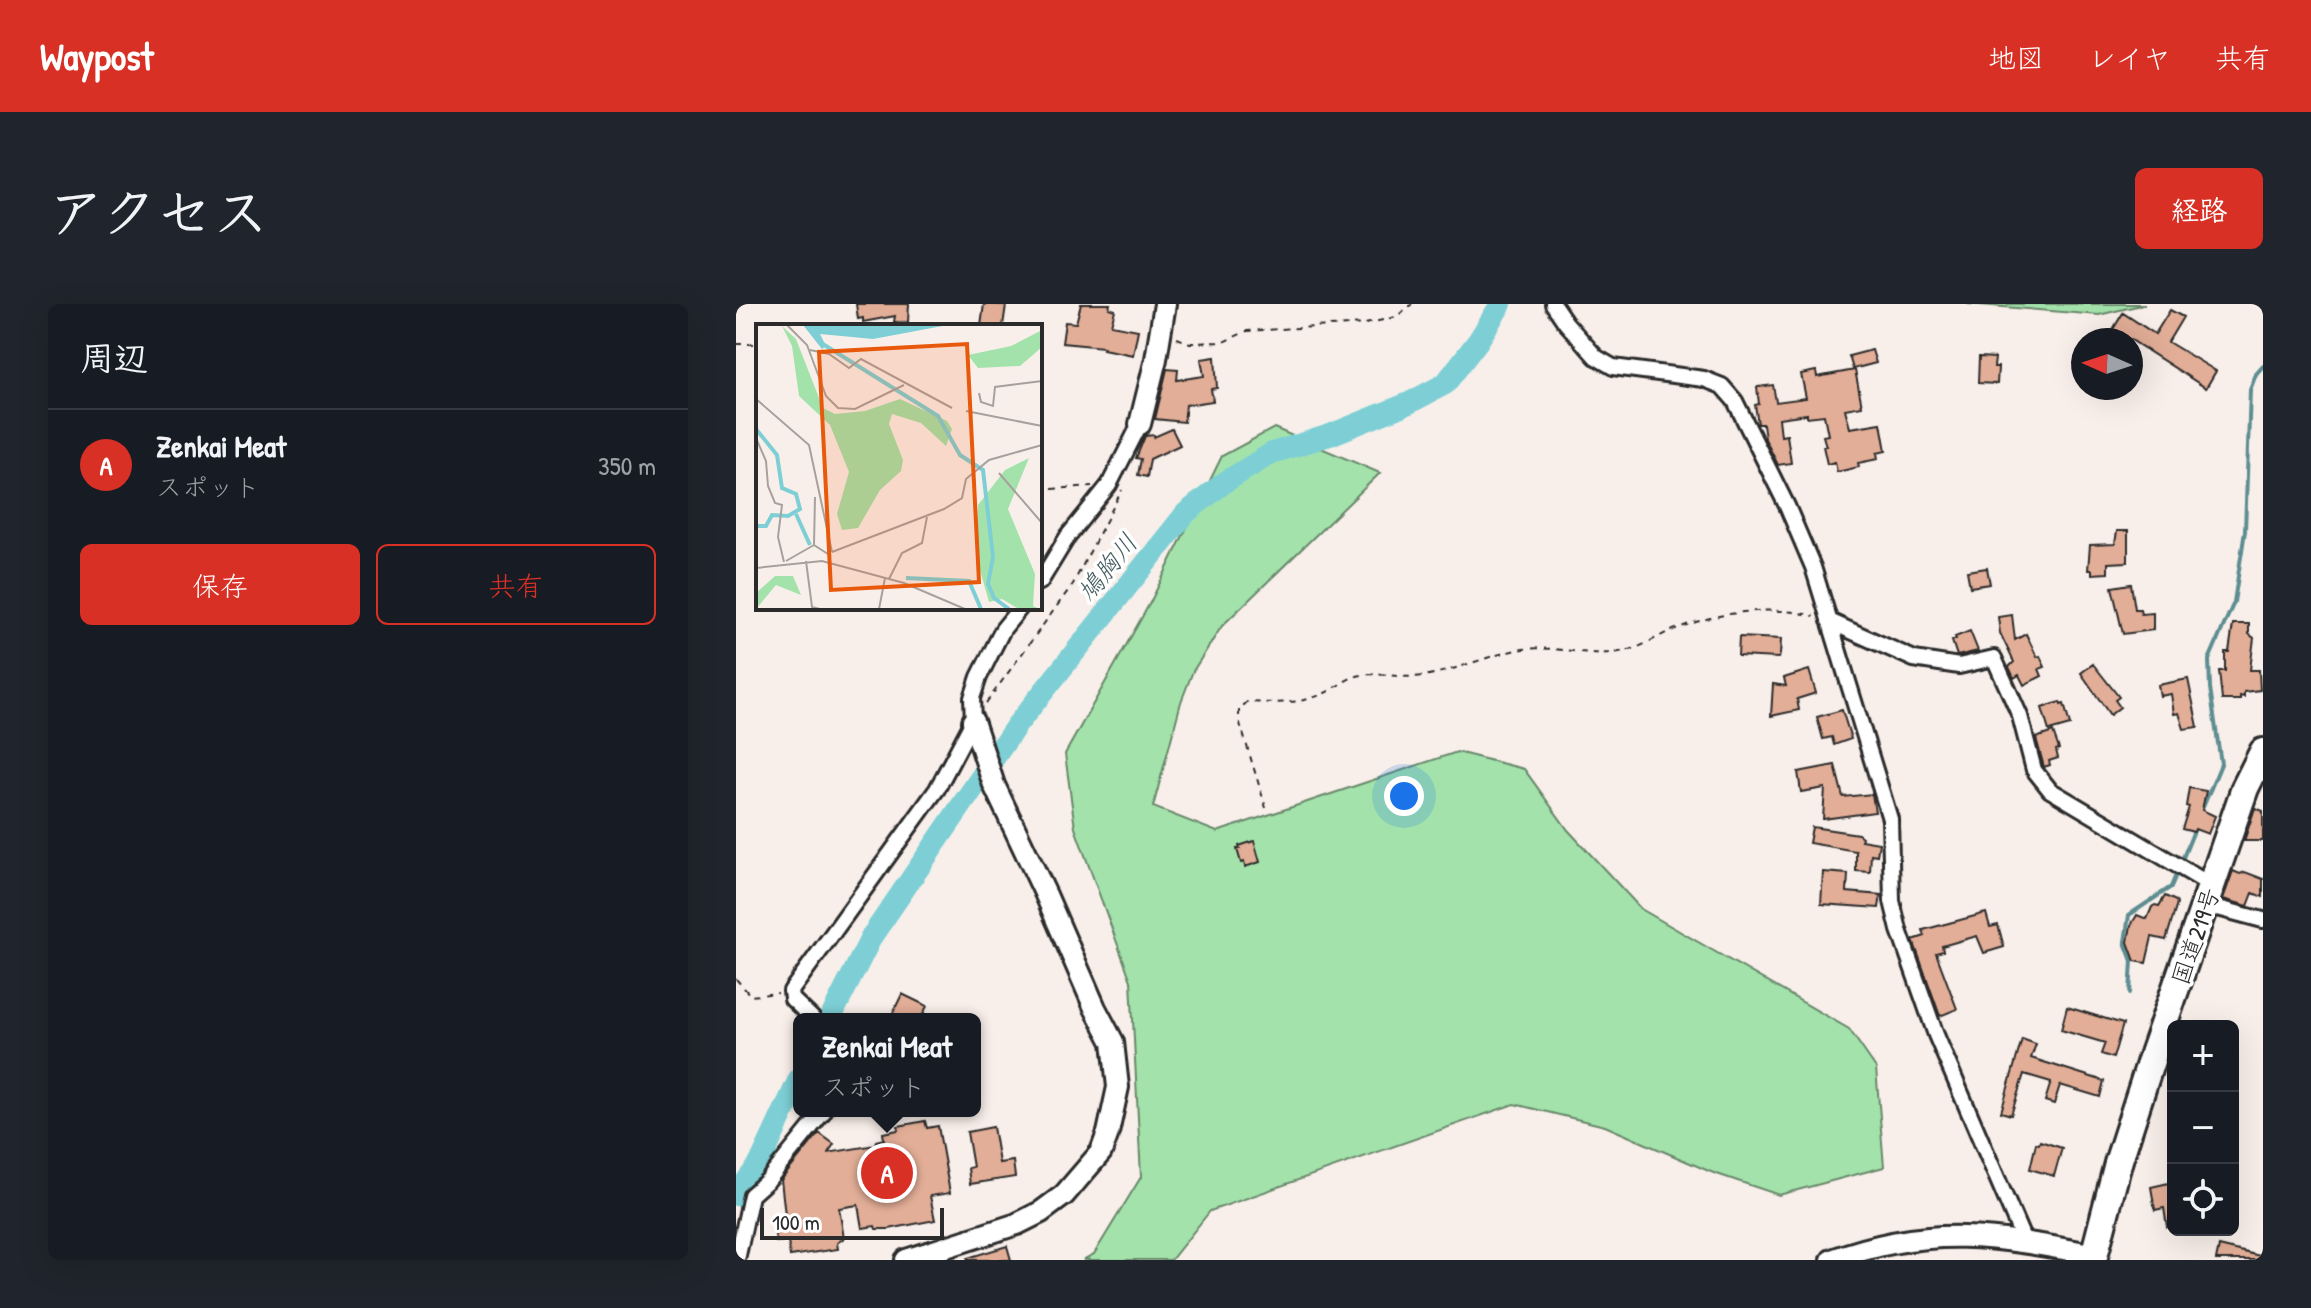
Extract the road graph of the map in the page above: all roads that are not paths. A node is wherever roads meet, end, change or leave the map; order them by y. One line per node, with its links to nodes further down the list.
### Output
1 (1165, 304): 3 (main road)
2 (1553, 304): 6 (street)
3 (1140, 424): 4 (street)
4 (1042, 579)
5 (1018, 610): 7 (street)
6 (1829, 621): 9 (street); 13 (street)
7 (973, 721): 11 (street); 17 (main road)
8 (2263, 752): 9 (highway, 国道219号)
9 (2208, 898): 10 (street); 15 (highway, 国道219号)
10 (2263, 920)
11 (808, 1013)
12 (819, 1117): 16 (street)
13 (2024, 1241): 14 (main road); 18 (main road)
14 (2042, 1253): 15 (main road)
15 (2094, 1257)
16 (737, 1260)
17 (906, 1260)
18 (1832, 1260)

